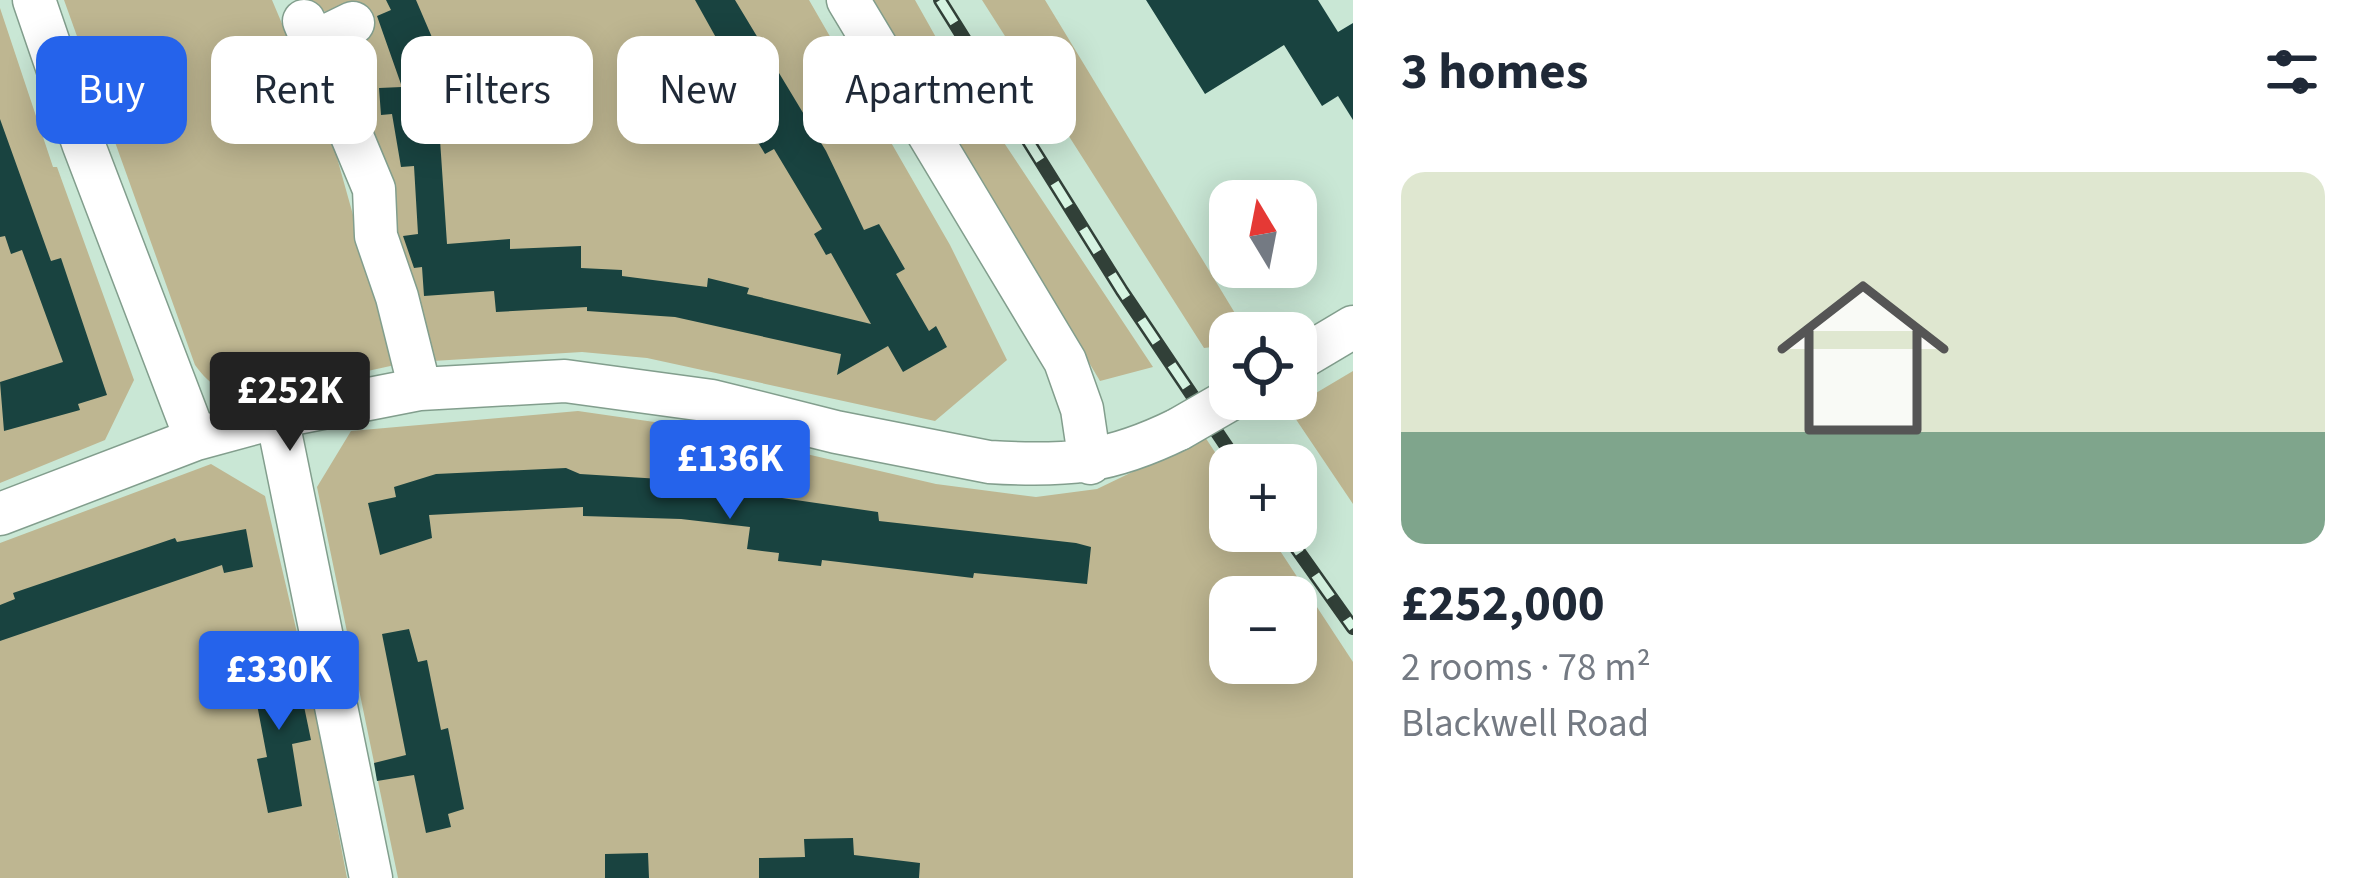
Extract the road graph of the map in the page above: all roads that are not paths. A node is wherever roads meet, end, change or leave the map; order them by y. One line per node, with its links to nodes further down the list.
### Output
1 (34, 0): 9 (street)
2 (848, 0): 10 (street)
3 (353, 23): 6 (street)
4 (1353, 327): 5 (street)
5 (1317, 348)
6 (420, 389): 8 (street); 10 (street)
7 (1209, 412): 10 (street, bridge)
8 (277, 416): 9 (street); 12 (street)
9 (196, 439): 11 (street)
10 (1090, 464)
11 (0, 514)
12 (370, 878)

